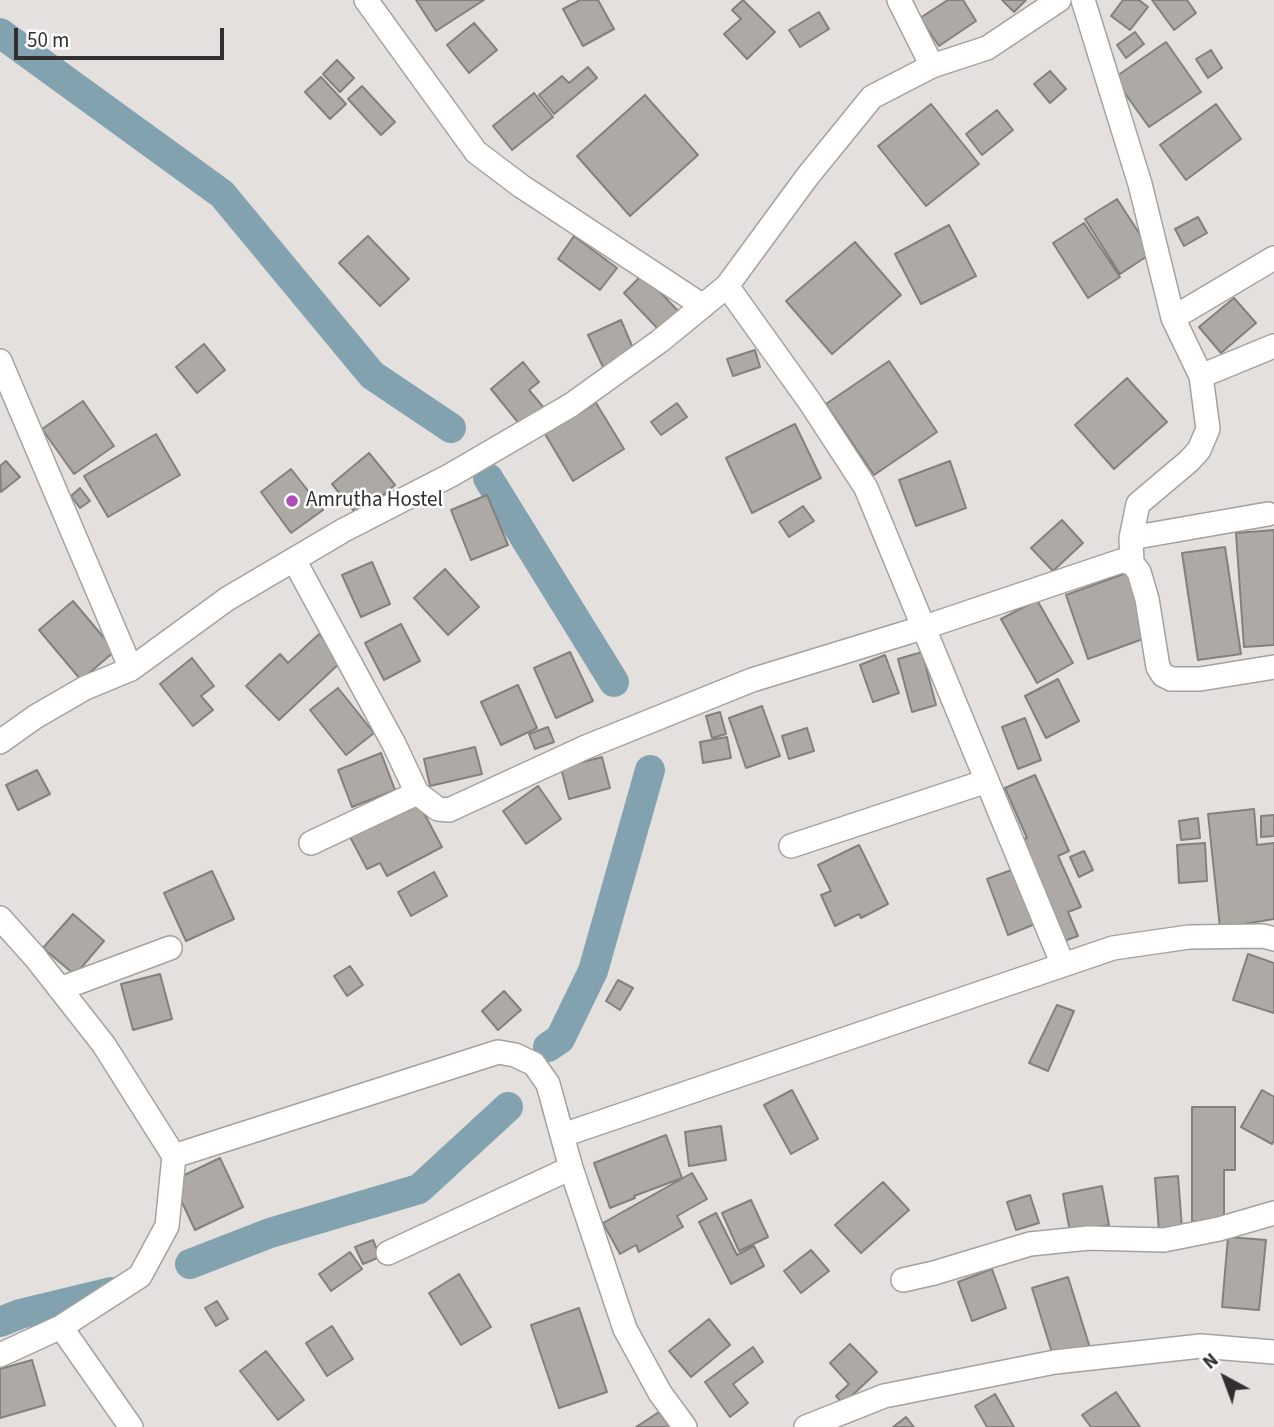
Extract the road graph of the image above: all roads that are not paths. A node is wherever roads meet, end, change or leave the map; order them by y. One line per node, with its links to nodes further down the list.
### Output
1 (366, 0): 8 (street)
2 (898, 0): 5 (street)
3 (1059, 0): 5 (street)
4 (1083, 0): 9 (street)
5 (932, 66): 7 (street)
6 (1274, 258): 9 (street)
7 (727, 286): 8 (street); 17 (street)
8 (703, 306): 15 (street)
9 (1172, 318): 12 (street)
10 (1274, 346): 12 (street)
11 (0, 361): 19 (street)
12 (1201, 376): 14 (street)
13 (1268, 514): 14 (street)
14 (1131, 538): 16 (street)
15 (294, 560): 19 (street); 22 (street)
16 (1132, 563): 17 (street); 18 (street)
17 (925, 627): 21 (street); 22 (street)
18 (1274, 667)
19 (131, 669): 20 (street)
20 (0, 742)
21 (987, 781): 24 (street); 28 (street)
22 (417, 793): 23 (street)
23 (311, 843)
24 (791, 846)
25 (0, 918): 29 (street)
26 (1274, 939): 28 (street)
27 (170, 948): 29 (street)
28 (1063, 965): 30 (street)
29 (61, 989): 31 (street)
30 (563, 1135): 31 (street); 32 (street)
31 (174, 1156): 36 (street)
32 (571, 1168): 34 (street); 40 (street)
33 (1274, 1213): 35 (street)
34 (388, 1253)
35 (903, 1280)
36 (61, 1327): 38 (street); 39 (street)
37 (1274, 1352): 41 (street)
38 (0, 1356)
39 (131, 1427)
40 (685, 1427)
41 (806, 1427)

